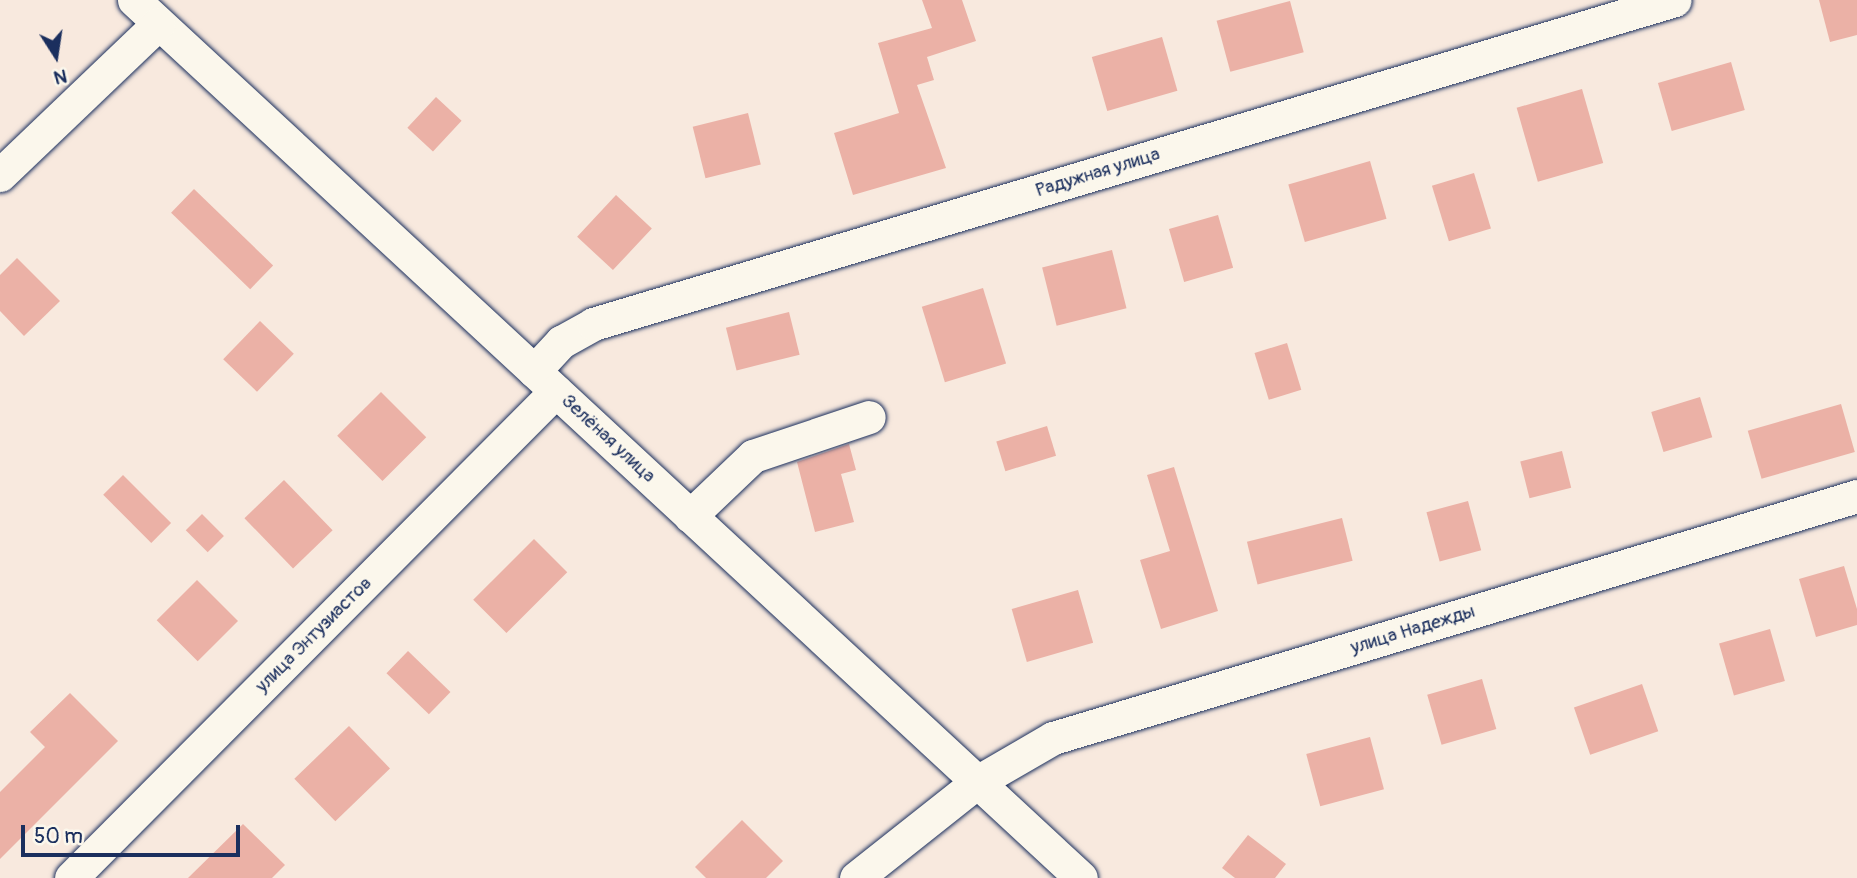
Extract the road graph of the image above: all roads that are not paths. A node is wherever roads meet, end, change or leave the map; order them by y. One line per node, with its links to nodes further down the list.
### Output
1 (134, 0): 3 (street, Зелёная улица)
2 (1675, 0): 5 (street, Радужная улица)
3 (158, 24): 4 (street); 5 (street, Зелёная улица)
4 (0, 174)
5 (545, 381): 8 (street, Зелёная улица); 10 (street, улица Энтузиастов)
6 (869, 417): 8 (street)
7 (1857, 496): 9 (street, улица Надежды)
8 (690, 516): 9 (street, Зелёная улица)
9 (977, 782): 11 (street, улица Надежды); 12 (street, Зелёная улица)
10 (71, 878)
11 (856, 878)
12 (1082, 878)

